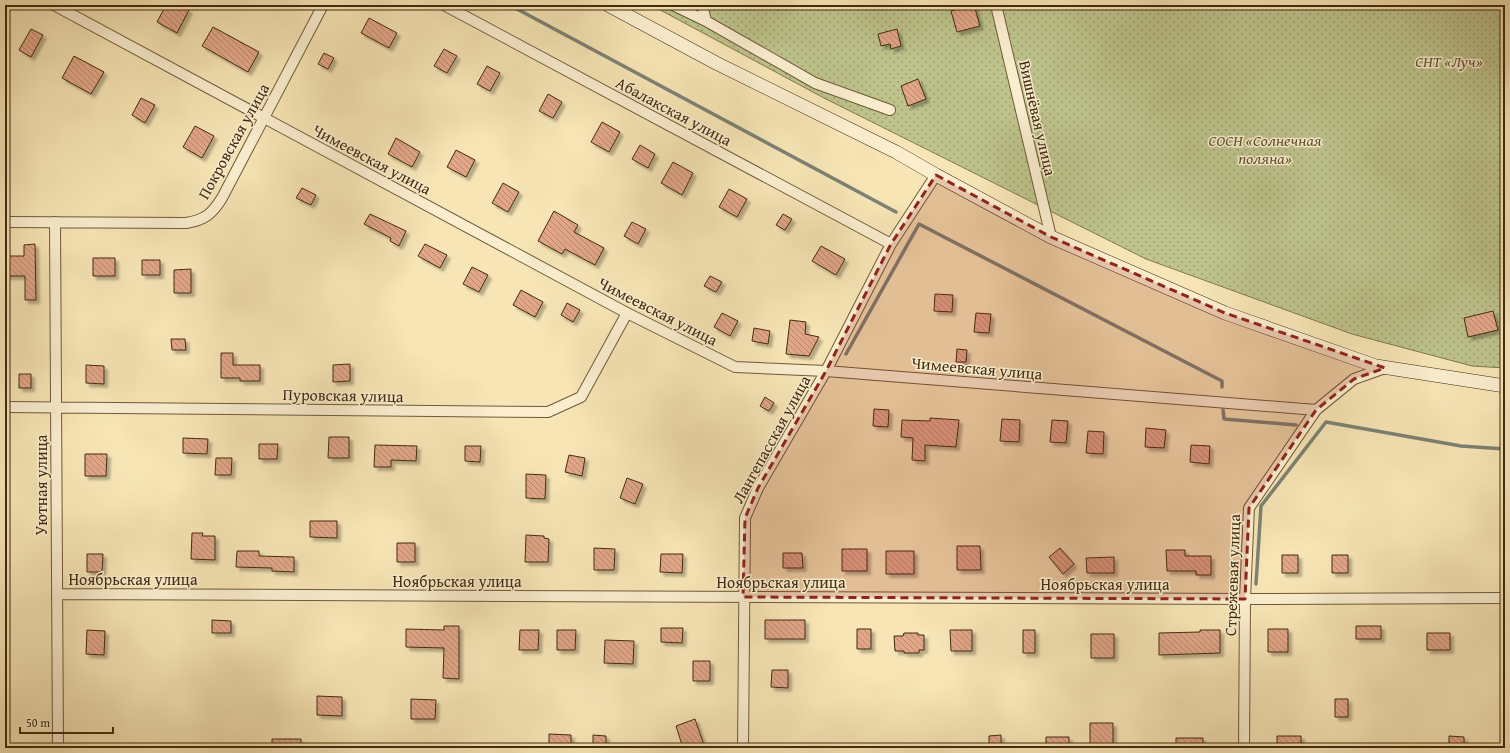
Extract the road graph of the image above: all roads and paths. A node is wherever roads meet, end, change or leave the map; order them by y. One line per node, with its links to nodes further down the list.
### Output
1 (54, 5): 10 (street, Чимеевская улица)
2 (323, 5): 10 (street, Покровская улица)
3 (444, 5): 15 (street, Абалакская улица)
4 (608, 5): 11 (street)
5 (673, 5): 8 (street)
6 (702, 5): 8 (street)
7 (996, 5): 14 (street, Вишнёвая улица)
8 (706, 21): 9 (street)
9 (890, 110)
10 (264, 118): 13 (street, Покровская улица); 16 (street, Чимеевская улица)
11 (936, 175): 14 (street); 15 (street, Лангепасская улица)
12 (5, 222): 13 (street, Покровская улица)
13 (55, 222): 21 (street, Уютная улица)
14 (1051, 237): 17 (street)
15 (891, 244): 18 (street, Лангепасская улица)
16 (627, 313): 18 (street, Чимеевская улица); 21 (street, Пуровская улица)
17 (1385, 368): 19 (street); 22 (street, Стрежевая улица)
18 (826, 371): 22 (street, Чимеевская улица); 24 (street, Лангепасская улица)
19 (1505, 386)
20 (5, 407): 21 (street, Пуровская улица)
21 (56, 408): 23 (street, Уютная улица)
22 (1316, 410): 26 (street, Стрежевая улица)
23 (57, 594): 24 (street, Ноябрьская улица); 27 (street, Уютная улица)
24 (743, 597): 26 (street, Ноябрьская улица); 28 (street, Лангепасская улица)
25 (1505, 598): 26 (street, Ноябрьская улица)
26 (1245, 599): 29 (street, Стрежевая улица)
27 (58, 748)
28 (743, 748)
29 (1244, 748)

